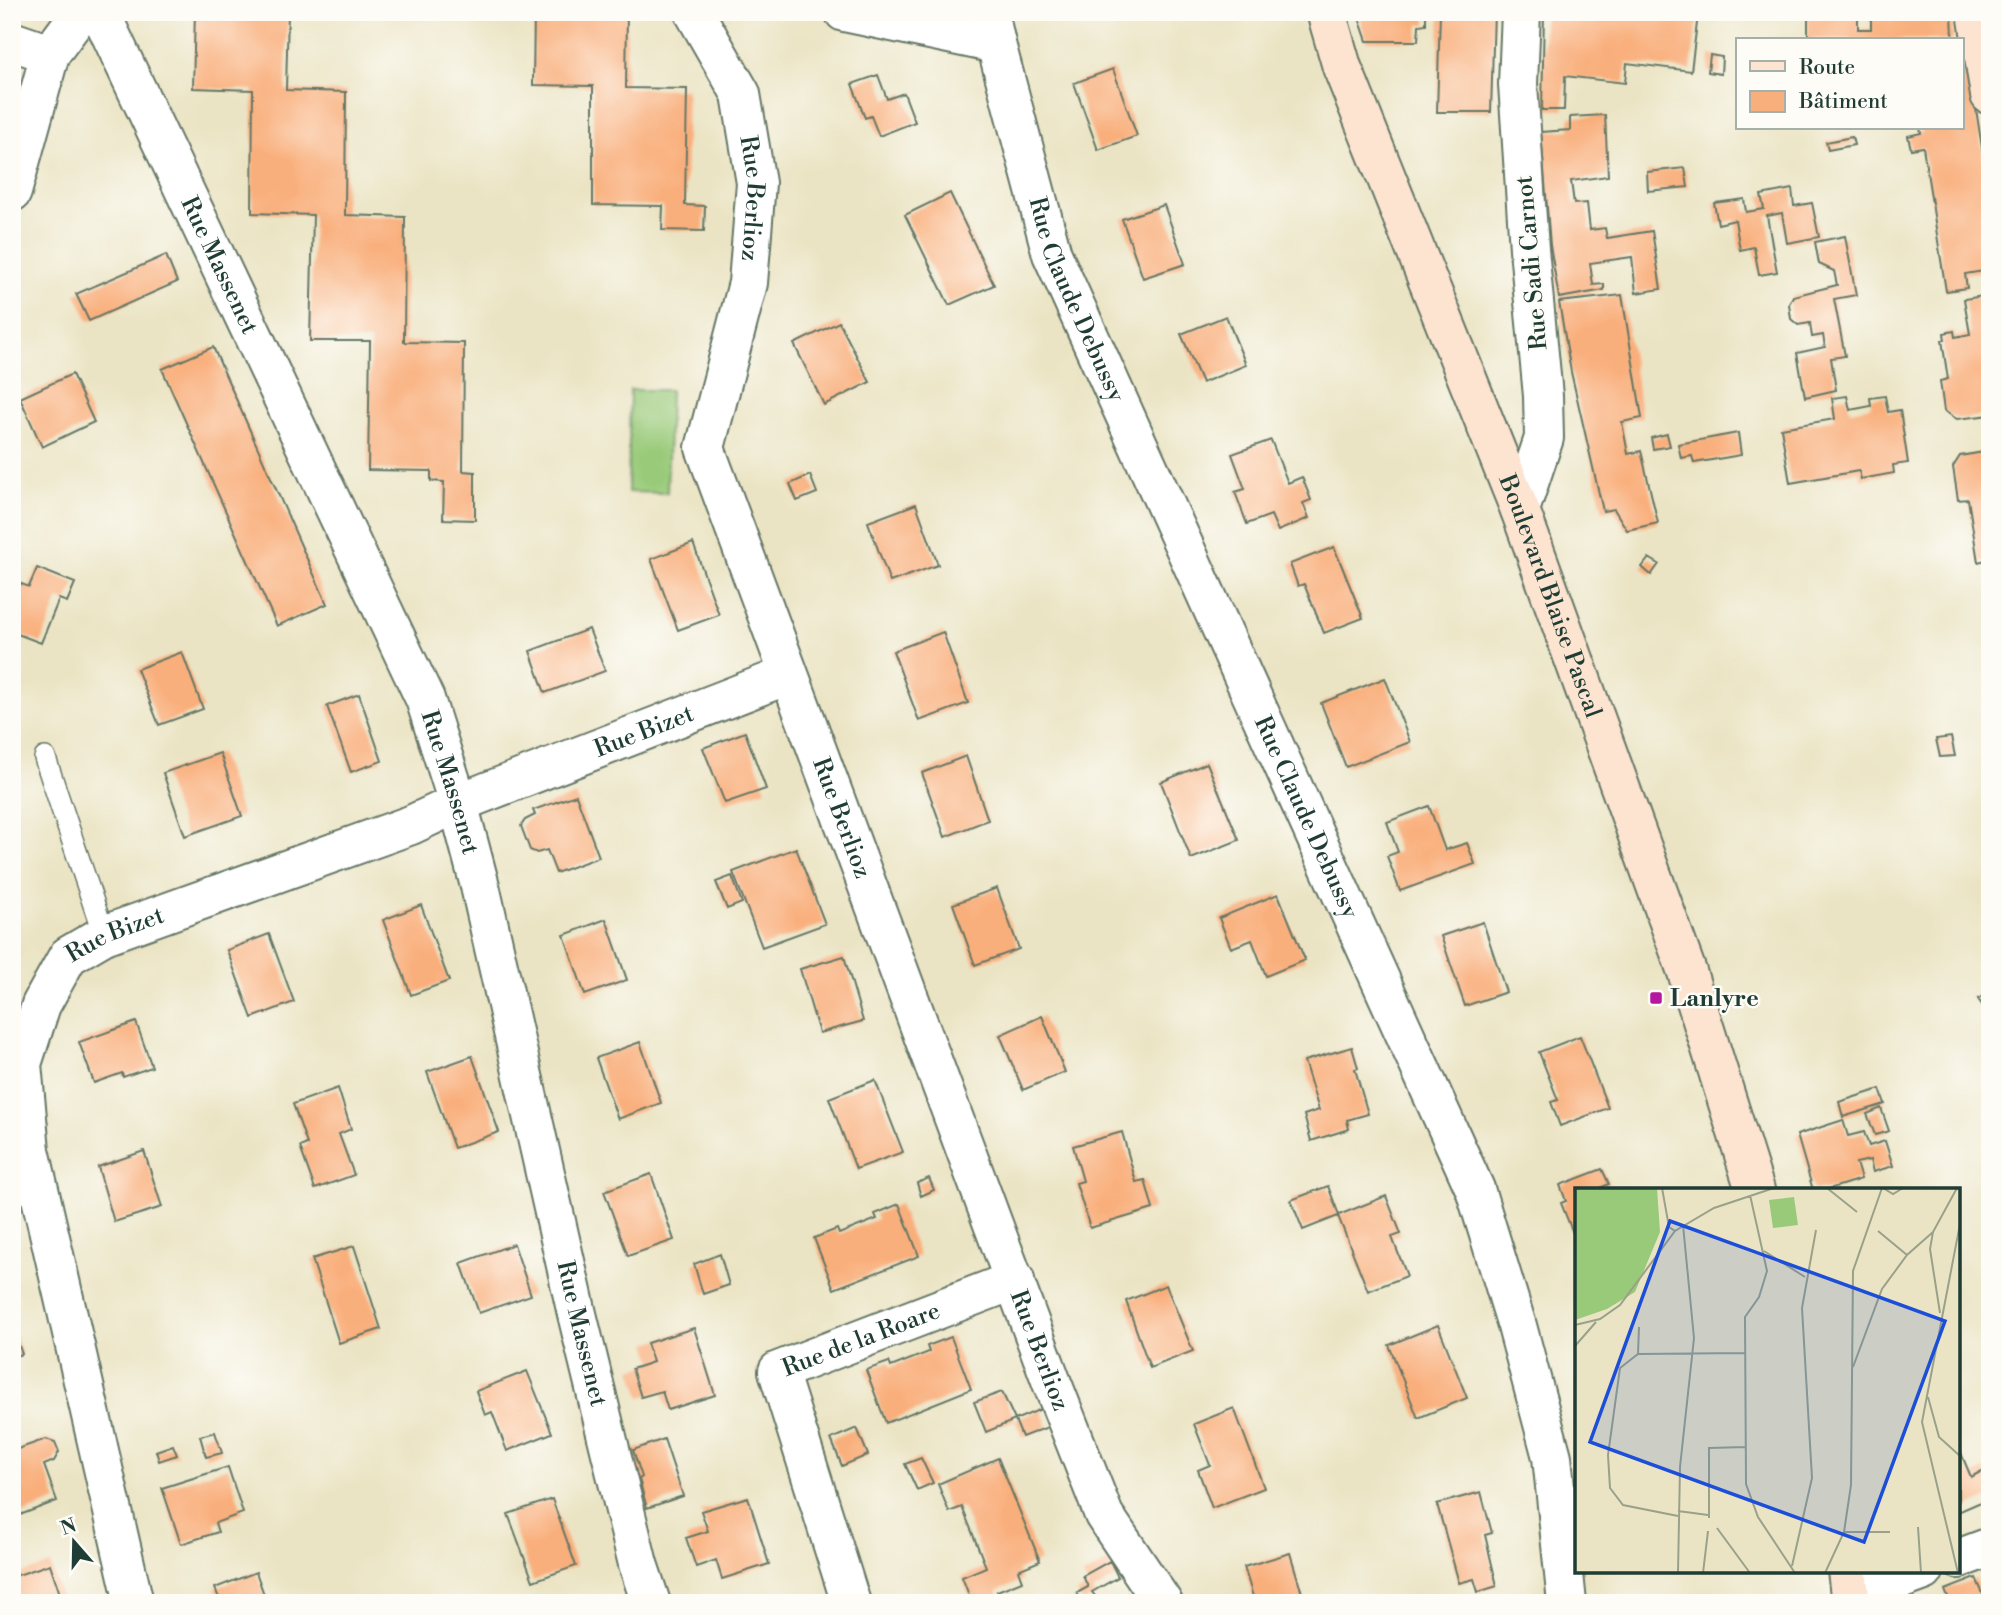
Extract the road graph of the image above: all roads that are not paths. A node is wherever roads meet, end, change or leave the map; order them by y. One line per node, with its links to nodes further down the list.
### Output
1 (80, 12): 10 (street)
2 (100, 12): 16 (street, Rue Massenet)
3 (694, 12): 14 (street, Rue Berlioz)
4 (844, 12): 8 (street, Rue Claude Debussy)
5 (1326, 12): 13 (main road, Boulevard Blaise Pascal)
6 (1521, 12): 13 (street, Rue Sadi Carnot)
7 (1977, 12): 11 (main road)
8 (993, 28): 28 (street, Rue Claude Debussy)
9 (12, 41): 10 (street)
10 (50, 54): 12 (street)
11 (1990, 95)
12 (12, 192)
13 (1520, 510): 18 (main road, Boulevard Blaise Pascal)
14 (788, 675): 16 (street, Rue Bizet); 19 (street, Rue Berlioz)
15 (44, 758): 17 (lane)
16 (458, 803): 17 (street, Rue Bizet); 25 (street, Rue Massenet)
17 (104, 935): 24 (street, Rue Bizet)
18 (1754, 1188)
19 (1015, 1280): 26 (street, Rue de la Roare); 27 (street, Rue Berlioz)
20 (1990, 1548): 21 (street)
21 (1960, 1558)
22 (1916, 1573): 23 (street)
23 (1849, 1591)
24 (134, 1603)
25 (651, 1603)
26 (851, 1603)
27 (1163, 1603)
28 (1567, 1603)

